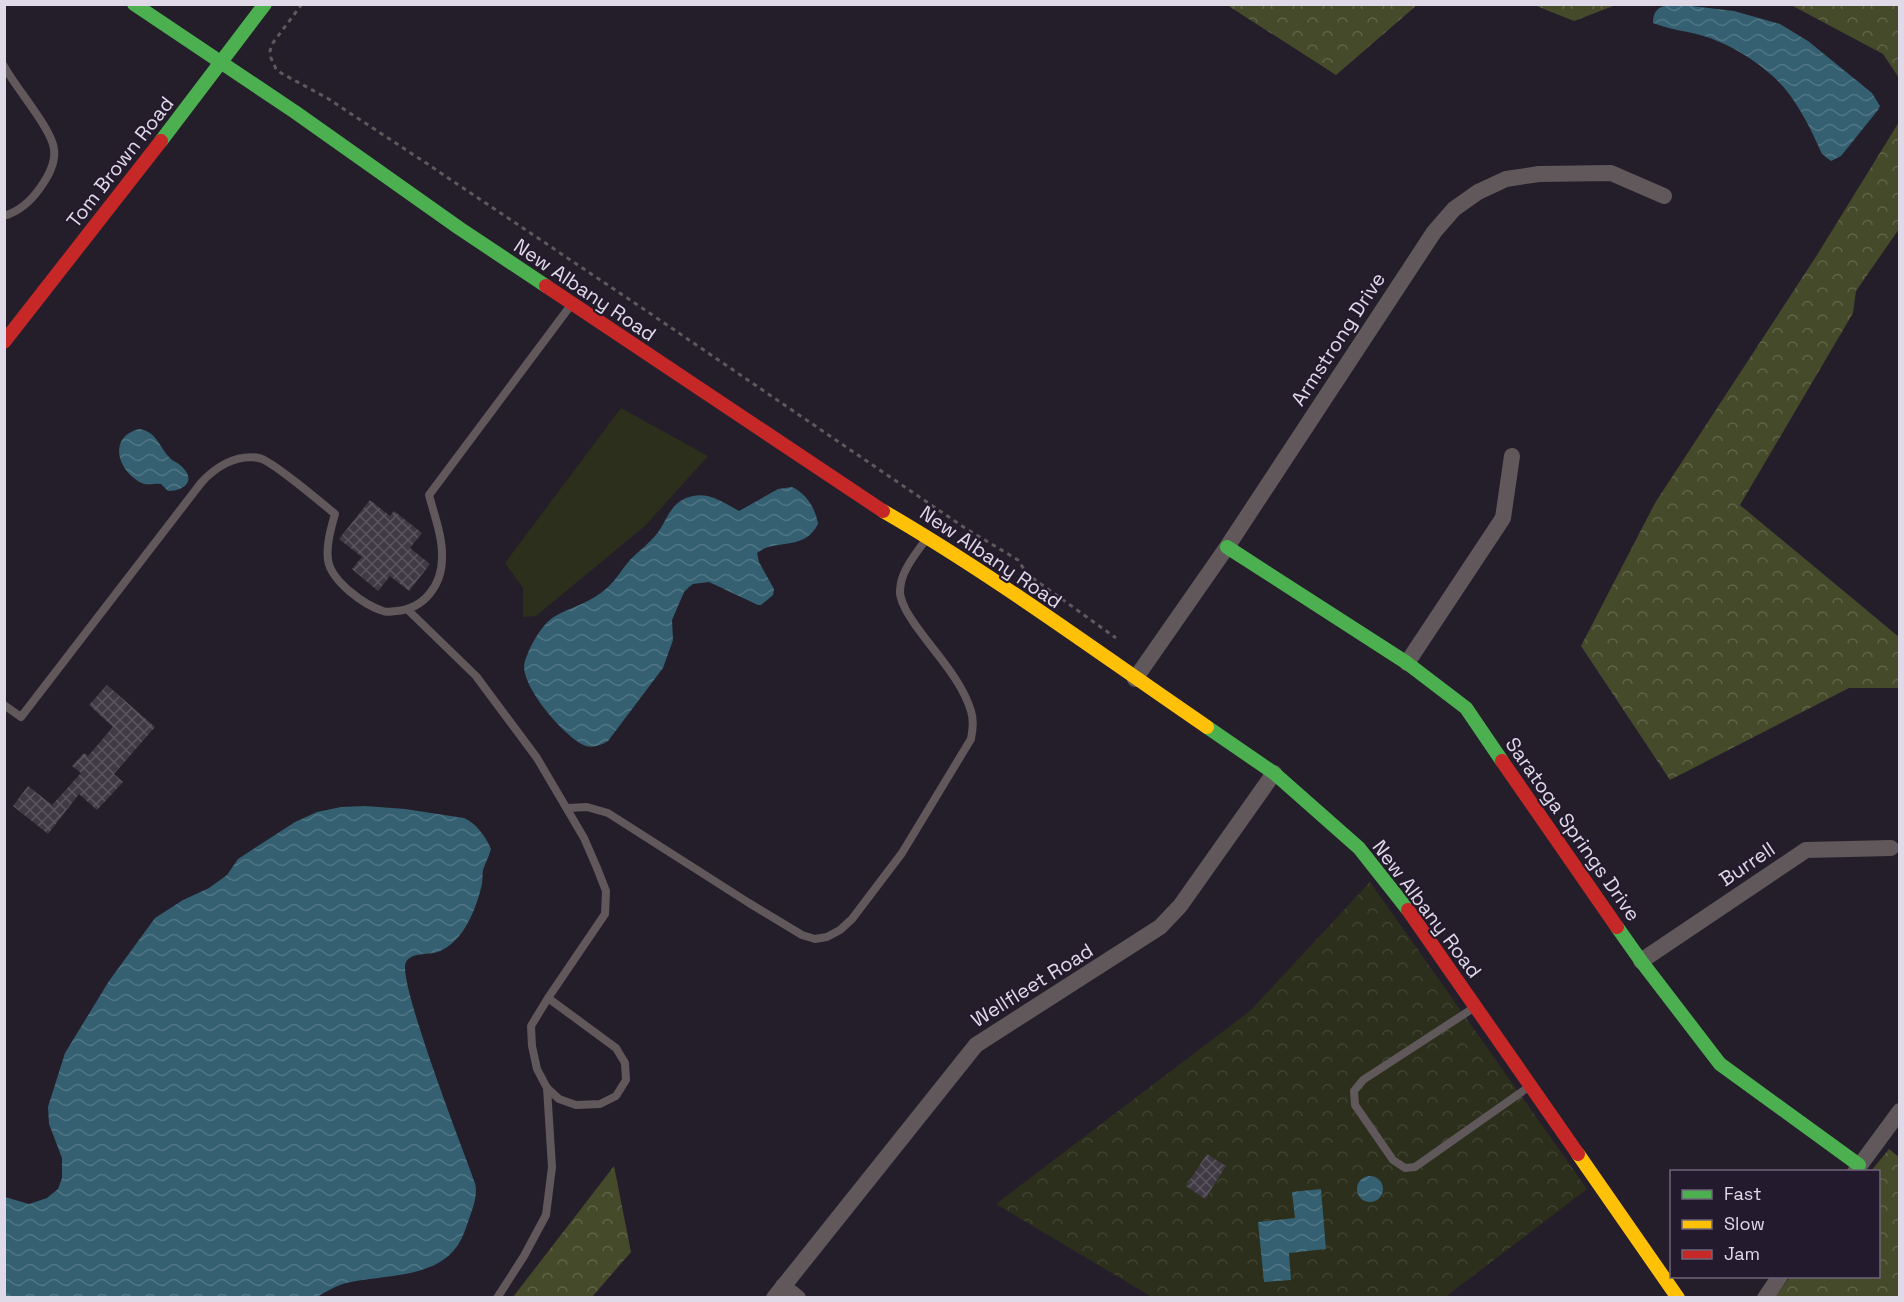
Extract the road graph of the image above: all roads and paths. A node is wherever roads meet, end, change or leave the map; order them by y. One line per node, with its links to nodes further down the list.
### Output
1 (134, 4): 4 (street, New Albany Road)
2 (265, 4): 4 (street, Tom Brown Road)
3 (302, 4): 14 (path)
4 (221, 64): 8 (street, New Albany Road); 9 (street, Tom Brown Road)
5 (4, 66): 7 (lane)
6 (1664, 196): 12 (street, Armstrong Drive)
7 (4, 216)
8 (572, 304): 11 (street, New Albany Road); 13 (lane)
9 (4, 342)
10 (1512, 456): 15 (street)
11 (928, 537): 16 (street, New Albany Road); 19 (lane)
12 (1227, 547): 15 (street, Saratoga Springs Drive); 16 (street, Armstrong Drive)
13 (408, 610): 17 (lane); 19 (lane)
14 (1116, 638)
15 (1407, 663): 21 (street, Saratoga Springs Drive)
16 (1135, 679): 18 (street, New Albany Road)
17 (4, 705)
18 (1274, 773): 23 (street, New Albany Road); 29 (street, Wellfleet Road)
19 (568, 808): 22 (lane)
20 (1892, 848): 21 (street, Burrell)
21 (1641, 961): 27 (street, Saratoga Springs Drive)
22 (548, 998): 25 (lane); 25 (lane)
23 (1475, 1007): 24 (street, New Albany Road); 24 (lane)
24 (1530, 1086): 32 (street, New Albany Road)
25 (547, 1088): 30 (lane)
26 (1899, 1111): 27 (street)
27 (1857, 1168)
28 (1779, 1278): 33 (street)
29 (778, 1292): 31 (street)
30 (497, 1298)
31 (798, 1298)
32 (1678, 1298)
33 (1765, 1298)

